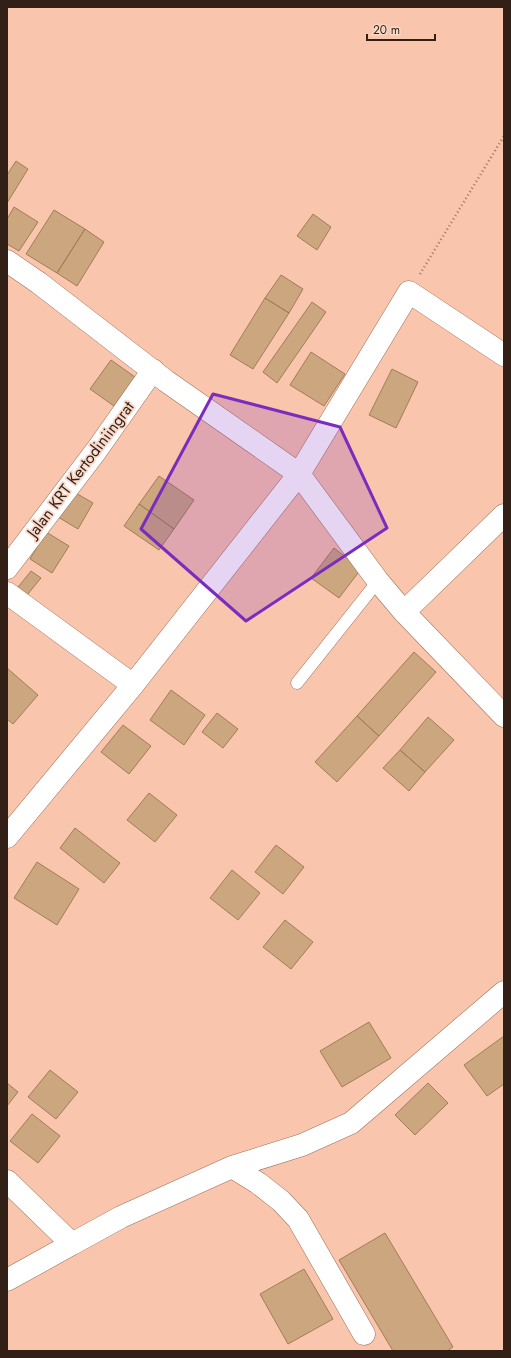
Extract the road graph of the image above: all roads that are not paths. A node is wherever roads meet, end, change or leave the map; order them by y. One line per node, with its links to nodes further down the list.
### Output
1 (7, 261): 3 (street)
2 (504, 355): 4 (street)
3 (153, 370): 4 (street); 6 (street, Jalan KRT Kertodiniingrat)
4 (299, 474): 7 (street); 11 (street)
5 (504, 515): 9 (street)
6 (7, 568)
7 (378, 581): 9 (street); 10 (lane)
8 (7, 593): 11 (street)
9 (404, 612): 12 (street)
10 (297, 683)
11 (133, 685): 13 (street)
12 (504, 716)
13 (7, 837)
14 (504, 992): 15 (street)
15 (232, 1167): 17 (street); 19 (street)
16 (7, 1181): 17 (street)
17 (72, 1244): 18 (street)
18 (7, 1280)
19 (364, 1334)

